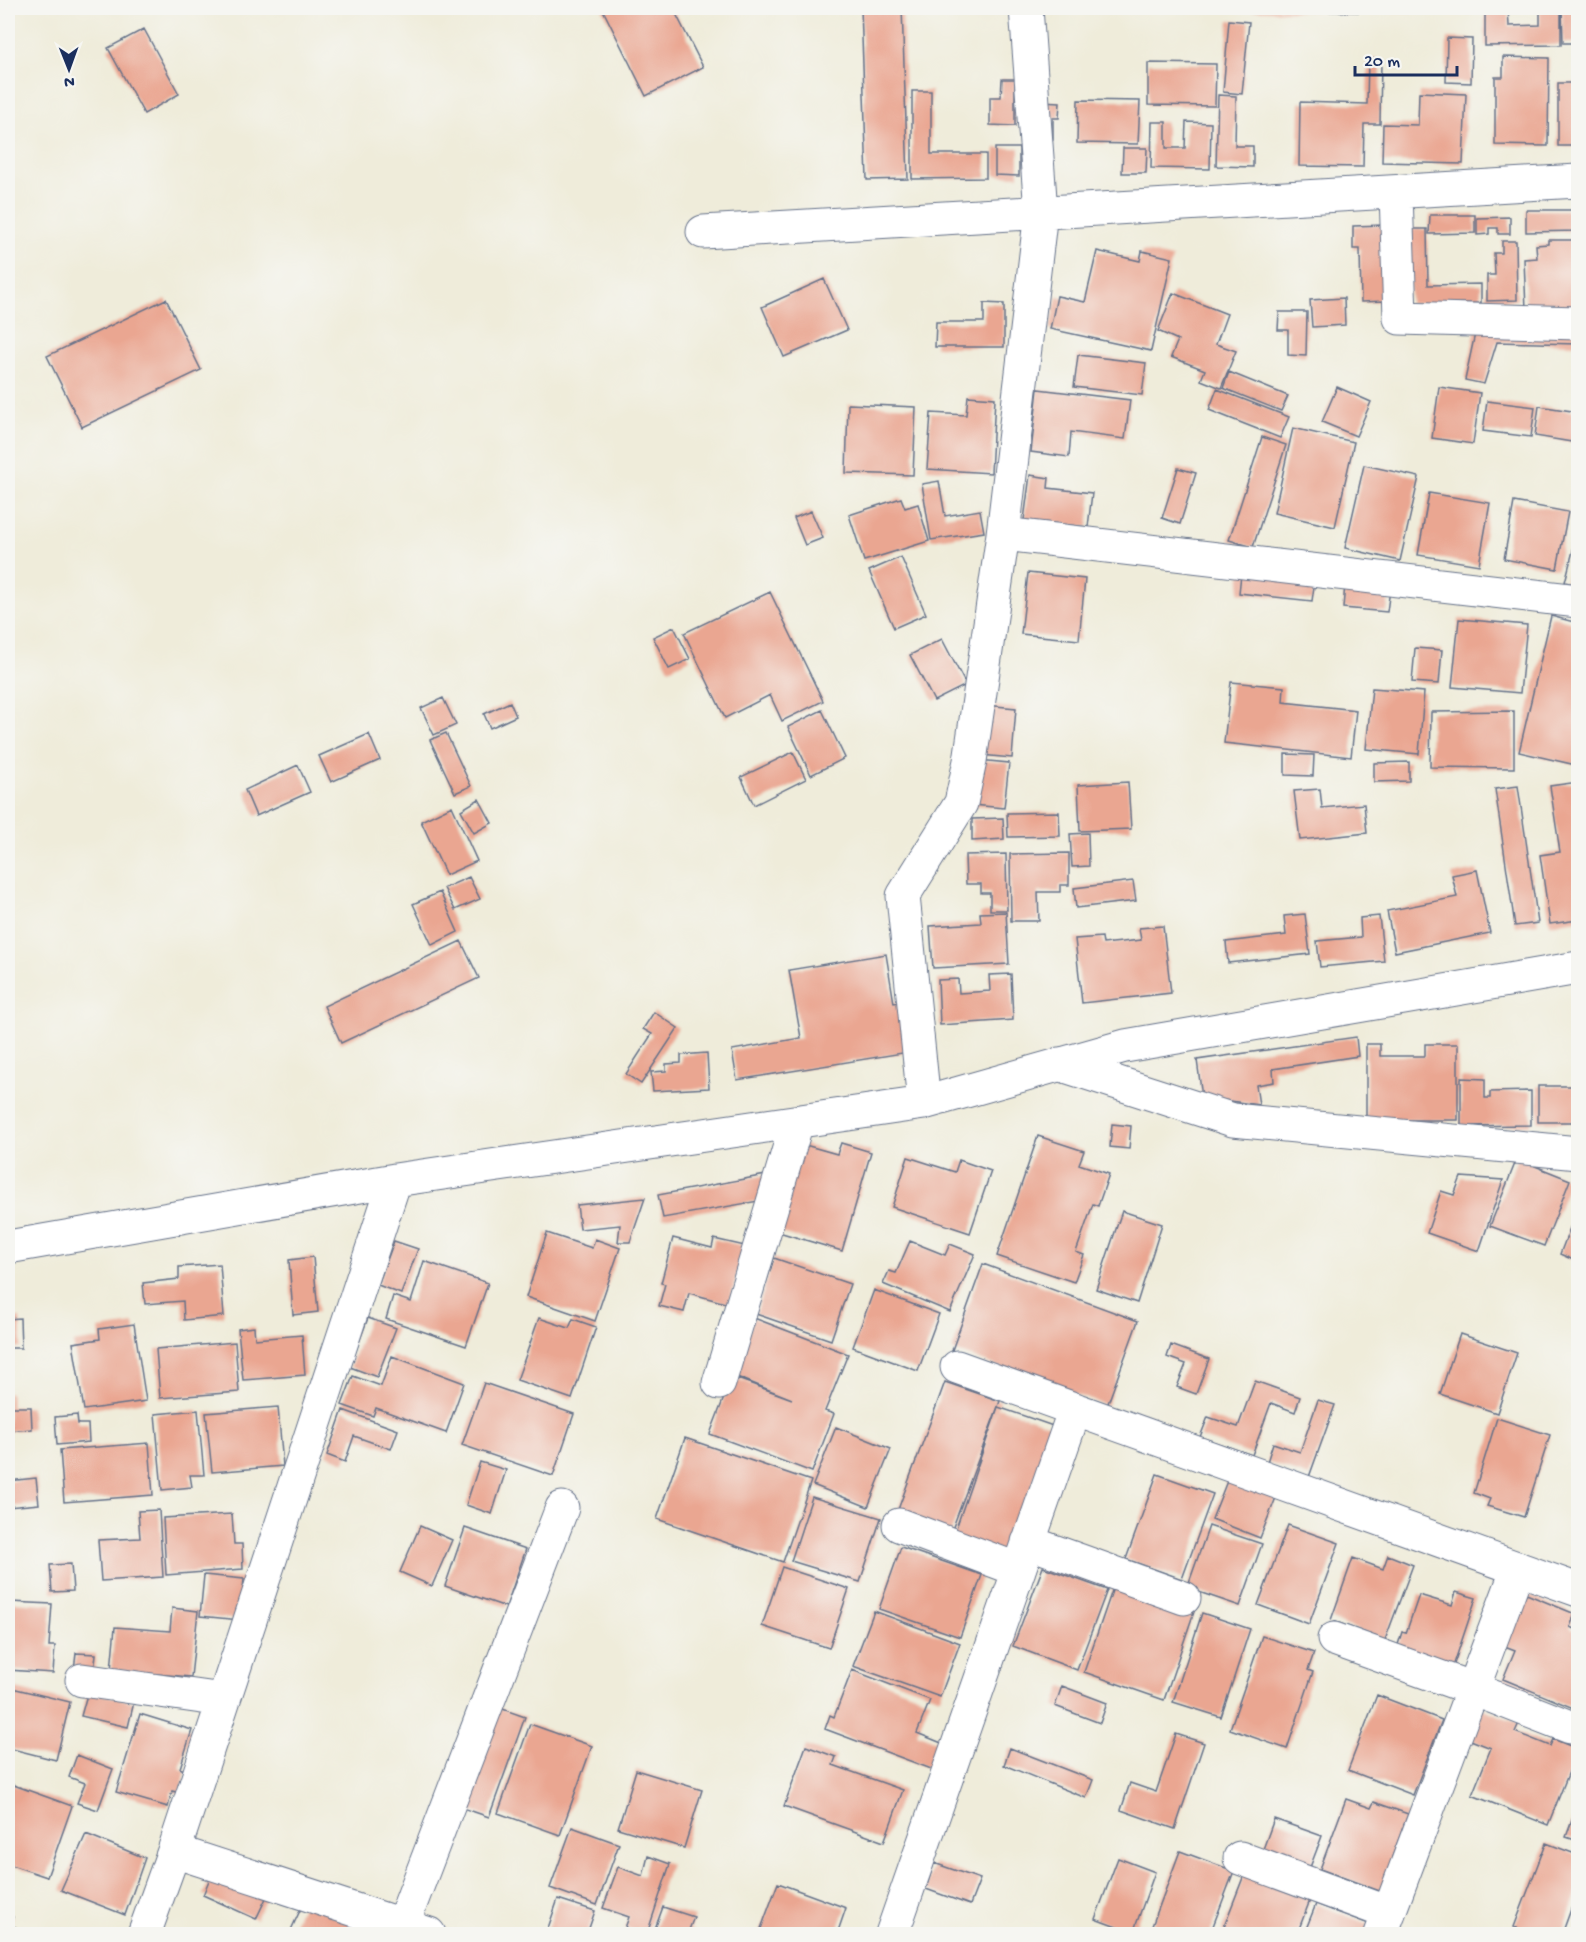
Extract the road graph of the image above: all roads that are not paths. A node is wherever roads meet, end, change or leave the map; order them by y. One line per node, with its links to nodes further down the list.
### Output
1 (1026, 8): 4 (street)
2 (1578, 181): 3 (street)
3 (1396, 192): 4 (street); 6 (street)
4 (1041, 212): 5 (street); 7 (street)
5 (704, 232)
6 (1578, 323)
7 (1003, 534): 8 (street); 11 (street)
8 (1578, 601)
9 (1578, 968): 10 (street)
10 (1059, 1064): 11 (street); 13 (street)
11 (924, 1102): 12 (street)
12 (797, 1122): 14 (street); 17 (street)
13 (1578, 1153)
14 (395, 1180): 15 (street); 28 (street)
15 (8, 1247)
16 (957, 1366): 18 (street)
17 (719, 1383)
18 (1075, 1409): 21 (street); 22 (street)
19 (562, 1508): 33 (street)
20 (899, 1525): 21 (street)
21 (1024, 1556): 24 (street); 35 (street)
22 (1518, 1568): 23 (street); 27 (street)
23 (1578, 1590)
24 (1184, 1598)
25 (1334, 1639): 27 (street)
26 (82, 1680): 28 (street)
27 (1473, 1689): 29 (street); 32 (street)
28 (224, 1700): 30 (street)
29 (1570, 1727)
30 (174, 1851): 33 (street); 34 (street)
31 (1240, 1858): 32 (street)
32 (1385, 1924)
33 (416, 1930)
34 (144, 1935)
35 (892, 1935)

